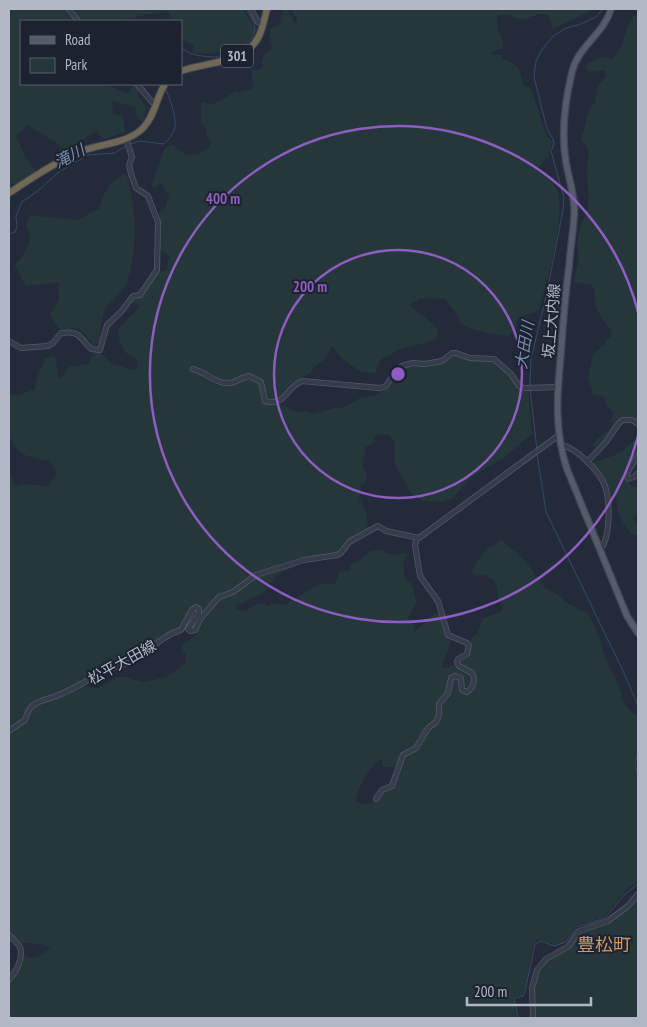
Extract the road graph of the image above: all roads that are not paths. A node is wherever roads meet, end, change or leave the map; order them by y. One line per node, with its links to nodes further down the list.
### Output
1 (69, 9): 5 (street)
2 (251, 9): 6 (street)
3 (267, 9): 6 (highway, 301)
4 (612, 9): 15 (main road, 坂上大内線)
5 (77, 20)
6 (263, 25): 7 (highway, 301)
7 (182, 71)
8 (138, 85): 10 (street)
9 (164, 86): 10 (highway)
10 (156, 104): 11 (highway)
11 (126, 139): 12 (highway); 13 (street)
12 (9, 194)
13 (9, 342)
14 (193, 369): 15 (street)
15 (558, 387): 17 (main road, 坂上大内線)
16 (638, 424): 20 (street)
17 (558, 435): 18 (main road, 坂上大内線); 22 (street)
18 (560, 445): 20 (street); 23 (main road, 坂上大内線)
19 (638, 455): 21 (street)
20 (588, 462): 23 (street)
21 (638, 473)
22 (417, 538): 25 (street, 松平大田線); 26 (street)
23 (600, 550): 24 (main road, 坂上大内線)
24 (638, 633)
25 (9, 731)
26 (376, 799)
27 (638, 894): 30 (street)
28 (9, 935): 29 (street)
29 (9, 980)
30 (533, 1018)

